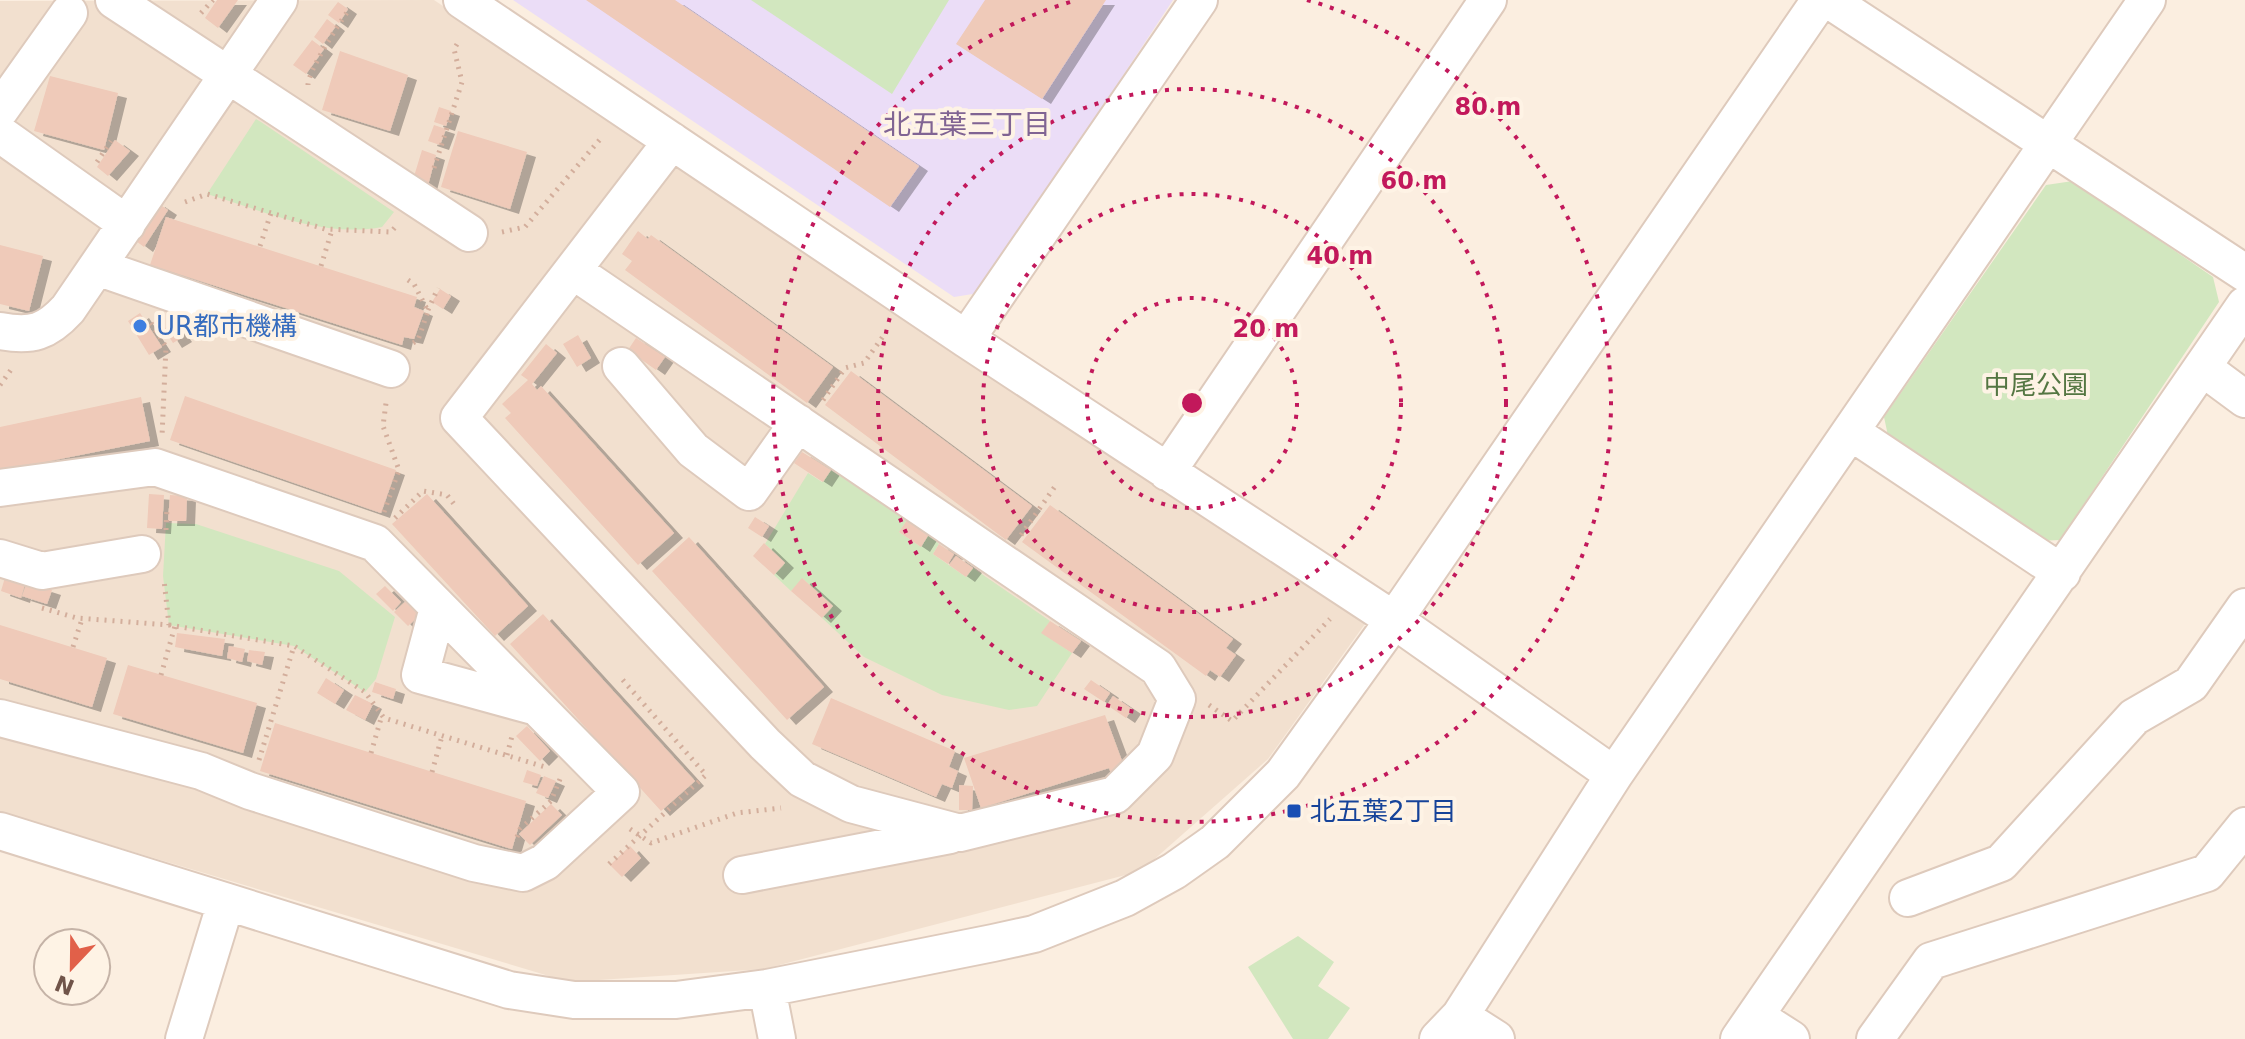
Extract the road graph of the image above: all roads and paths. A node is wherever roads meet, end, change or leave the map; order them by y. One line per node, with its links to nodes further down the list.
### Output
1 (114, 0): 12 (street)
2 (279, 0): 12 (street)
3 (462, 0): 16 (street)
4 (1199, 0): 37 (street)
5 (1488, 0): 45 (street)
6 (1820, 0): 59 (street)
7 (1829, 0): 17 (street)
8 (2147, 0): 17 (street)
9 (348, 11): 14 (path)
10 (69, 13): 13 (street)
11 (454, 49): 20 (path)
12 (227, 75): 14 (street); 19 (street)
13 (0, 110)
14 (288, 115): 20 (street)
15 (0, 134): 22 (street)
16 (672, 141): 28 (street); 37 (street)
17 (2049, 144): 29 (street); 43 (street)
18 (593, 147): 24 (path)
19 (151, 187): 21 (path); 22 (street)
20 (422, 202): 23 (path); 24 (street)
21 (271, 213): 23 (path); 25 (path)
22 (127, 224): 27 (street)
23 (332, 230): 26 (path)
24 (469, 233)
25 (260, 246)
26 (321, 266)
27 (97, 267): 31 (street); 35 (street)
28 (575, 272): 42 (street); 74 (street)
29 (2245, 273)
30 (408, 280): 34 (path)
31 (137, 281): 40 (street); 44 (path)
32 (438, 288): 34 (path)
33 (2245, 305): 39 (street)
34 (428, 311): 40 (path)
35 (0, 331)
36 (882, 339): 42 (path)
37 (966, 339): 45 (street)
38 (621, 366): 42 (street)
39 (2203, 368): 41 (street); 54 (street)
40 (391, 369): 49 (path)
41 (2245, 399)
42 (801, 425): 53 (street)
43 (1851, 432): 54 (street); 72 (street)
44 (159, 469): 47 (street); 49 (street)
45 (1167, 472): 59 (street)
46 (1056, 485): 53 (path)
47 (0, 488)
48 (457, 508): 50 (path)
49 (343, 532): 50 (street)
50 (378, 546): 56 (street)
51 (142, 554): 52 (street)
52 (0, 558)
53 (1002, 562): 78 (street)
54 (2062, 573): 86 (street)
55 (2245, 607): 83 (street)
56 (438, 608): 65 (street); 65 (street)
57 (1333, 616): 64 (path)
58 (82, 619): 61 (path)
59 (1394, 620): 72 (street); 85 (street)
60 (294, 646): 62 (path); 66 (path); 73 (path)
61 (73, 647)
62 (161, 675)
63 (621, 678): 79 (path)
64 (1203, 701)
65 (535, 706): 70 (street)
66 (382, 713): 68 (path); 69 (path)
67 (0, 718): 73 (street)
68 (442, 736): 70 (path); 71 (path)
69 (371, 753)
70 (579, 768): 75 (street); 80 (path)
71 (432, 772)
72 (1614, 775): 87 (street)
73 (250, 791): 75 (street)
74 (841, 799): 78 (street); 79 (path)
75 (605, 806): 79 (path)
76 (2245, 826): 92 (street)
77 (0, 831): 84 (street)
78 (960, 833): 82 (street)
79 (639, 837): 81 (path)
80 (516, 840)
81 (609, 864)
82 (742, 875)
83 (1908, 898)
84 (226, 902): 85 (street); 88 (street)
85 (767, 988): 89 (street)
86 (1747, 1027): 91 (street)
87 (1449, 1028): 90 (street)
88 (184, 1039)
89 (777, 1039)
90 (1496, 1039)
91 (1791, 1039)
92 (1875, 1039)

